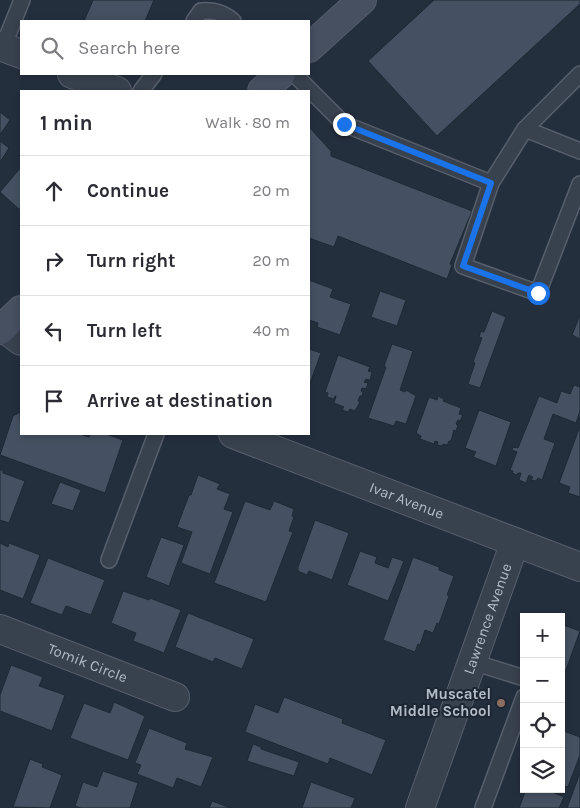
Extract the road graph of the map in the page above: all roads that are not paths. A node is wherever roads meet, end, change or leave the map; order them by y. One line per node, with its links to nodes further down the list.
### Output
1 (22, 0): 6 (lane)
2 (362, 0): 5 (main road)
3 (195, 20): 4 (lane)
4 (232, 20)
5 (310, 47)
6 (8, 49)
7 (580, 74): 17 (lane)
8 (75, 75): 12 (street)
9 (153, 75): 13 (lane)
10 (280, 75): 14 (main road)
11 (295, 75): 15 (lane)
12 (114, 90)
13 (142, 90)
14 (263, 90)
15 (310, 90)
16 (310, 90): 19 (lane)
17 (525, 129): 18 (lane); 19 (lane)
18 (580, 151)
19 (491, 183): 20 (lane)
20 (580, 184)
21 (156, 435): 24 (lane)
22 (236, 435): 23 (street, Ivar Avenue)
23 (515, 542): 25 (street, Ivar Avenue); 27 (street, Lawrence Avenue)
24 (109, 560)
25 (580, 567)
26 (0, 629): 29 (street, Tomik Circle)
27 (473, 662): 28 (lane); 31 (street, Lawrence Avenue)
28 (520, 677)
29 (176, 697)
30 (522, 703): 32 (lane)
31 (425, 807)
32 (483, 808)

